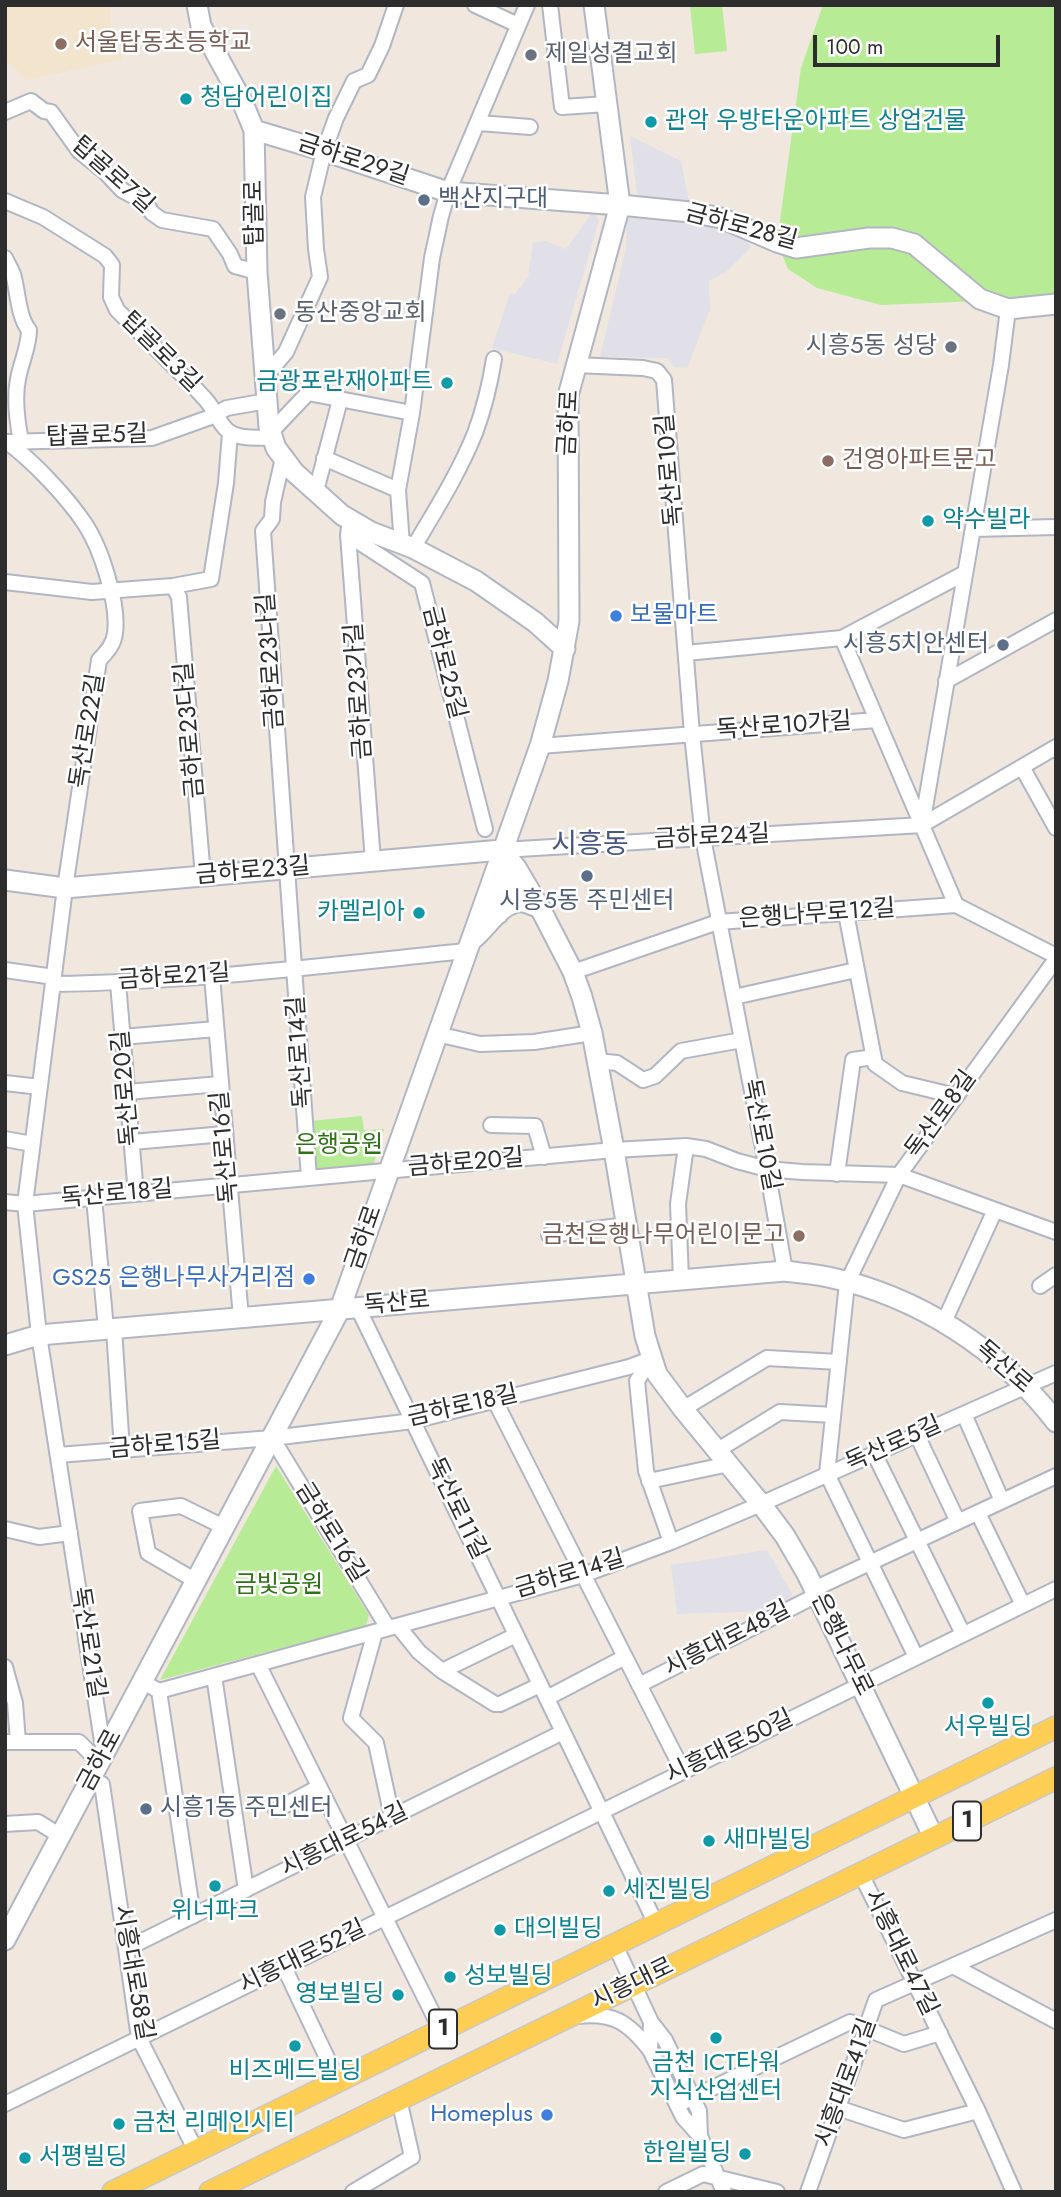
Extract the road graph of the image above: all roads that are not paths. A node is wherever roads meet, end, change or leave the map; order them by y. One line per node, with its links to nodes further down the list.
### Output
1 (197, 5): 12 (main road, 탑골로)
2 (396, 5): 13 (street)
3 (475, 5): 7 (street)
4 (527, 5): 7 (street)
5 (550, 5): 8 (street)
6 (594, 5): 8 (main road, 금하로)
7 (518, 25): 10 (street)
8 (607, 104): 16 (main road, 금하로)
9 (5, 112): 18 (street, 탑골로7길)
10 (478, 123): 11 (street); 14 (street)
11 (530, 127)
12 (254, 130): 13 (main road, 금하로29길); 18 (main road, 탑골로)
13 (324, 151): 14 (main road, 금하로29길); 23 (street)
14 (448, 192): 16 (main road, 금하로29길); 26 (street)
15 (5, 201): 27 (street, 탑골로3길)
16 (620, 205): 20 (main road, 금하로28길); 22 (main road, 금하로)
17 (5, 258): 30 (street)
18 (257, 272): 23 (main road, 탑골로)
19 (1056, 304): 20 (main road)
20 (1008, 309): 37 (street)
21 (494, 359): 38 (street)
22 (575, 365): 45 (main road, 금하로); 46 (street, 독산로10길)
23 (265, 377): 25 (main road, 탑골로)
24 (340, 400): 26 (street); 29 (street); 32 (street)
25 (267, 401): 27 (street, 탑골로5길); 29 (main road, 탑골로)
26 (412, 413): 33 (street)
27 (217, 414): 28 (street, 탑골로3길); 30 (street, 탑골로5길)
28 (230, 433): 29 (street); 41 (street)
29 (271, 435): 31 (main road, 탑골로)
30 (11, 441): 42 (street, 독산로22길)
31 (283, 458): 34 (main road, 탑골로); 59 (street, 금하로23나길)
32 (324, 458): 33 (street); 34 (street)
33 (398, 490): 38 (street)
34 (316, 491): 36 (main road, 탑골로)
35 (1056, 527): 37 (street)
36 (349, 528): 38 (main road, 탑골로); 55 (street, 금하로25길); 58 (street, 금하로23가길)
37 (973, 529): 39 (street)
38 (408, 546): 45 (main road, 탑골로)
39 (965, 573): 44 (street); 47 (street)
40 (5, 582): 42 (street)
41 (173, 586): 42 (street); 61 (street, 금하로23다길)
42 (110, 591): 63 (street, 독산로22길)
43 (1056, 620): 47 (street)
44 (842, 638): 46 (street); 48 (street)
45 (565, 649): 50 (main road, 금하로)
46 (686, 653): 49 (street, 독산로10길)
47 (946, 681): 53 (street)
48 (877, 720): 49 (street, 독산로10가길); 53 (street)
49 (692, 734): 50 (street); 56 (street, 독산로10길)
50 (540, 746): 57 (main road, 금하로)
51 (1056, 747): 52 (street, 금하로24길)
52 (1022, 766): 53 (street, 금하로24길); 54 (street)
53 (922, 825): 56 (street, 금하로24길); 64 (street)
54 (1056, 828)
55 (485, 829)
56 (703, 838): 57 (street, 금하로24길); 68 (street, 독산로10길)
57 (502, 850): 58 (main road, 금하로23길); 60 (main road, 은행나무로); 69 (main road, 금하로)
58 (373, 861): 59 (main road, 금하로23길)
59 (288, 869): 61 (main road, 금하로23길); 71 (street)
60 (517, 869): 65 (main road, 은행나무로); 66 (main road)
61 (203, 876): 63 (main road, 금하로23길)
62 (5, 880): 63 (main road, 금하로23길)
63 (65, 888): 76 (street, 독산로22길)
64 (956, 905): 67 (street, 은행나무로12길); 70 (street)
65 (540, 908): 66 (main road); 74 (main road, 은행나무로)
66 (498, 914): 69 (main road)
67 (846, 914): 68 (street, 은행나무로12길); 73 (street)
68 (718, 922): 74 (street, 은행나무로12길); 78 (street, 독산로10길)
69 (468, 946): 71 (street, 금하로21길); 81 (main road, 금하로)
70 (1056, 958): 90 (street, 독산로8길)
71 (295, 969): 75 (street, 금하로21길); 103 (street, 독산로14길)
72 (5, 970): 76 (street)
73 (856, 970): 78 (street); 84 (street)
74 (573, 972): 80 (main road, 은행나무로)
75 (212, 976): 77 (street, 금하로21길); 79 (street, 독산로16길)
76 (53, 980): 77 (street, 금하로21길); 88 (street, 독산로22길)
77 (118, 983): 82 (street, 독산로20길)
78 (734, 997): 83 (street, 독산로10길)
79 (216, 1029): 82 (street); 87 (street, 독산로16길)
80 (592, 1033): 81 (street); 85 (main road, 은행나무로)
81 (437, 1034): 100 (main road, 금하로)
82 (122, 1037): 89 (street, 독산로20길)
83 (742, 1040): 85 (street); 99 (street, 독산로10길)
84 (873, 1057): 90 (street); 101 (street)
85 (597, 1061): 97 (main road, 은행나무로)
86 (5, 1083): 88 (street)
87 (220, 1084): 89 (street); 92 (street, 독산로16길)
88 (40, 1087): 95 (street, 독산로22길)
89 (127, 1092): 94 (street, 독산로20길)
90 (956, 1096): 102 (street, 독산로8길)
91 (491, 1125): 98 (street, 금하로20길)
92 (225, 1134): 94 (street); 104 (street, 독산로16길)
93 (5, 1139): 95 (street)
94 (132, 1142): 105 (street, 독산로20길)
95 (32, 1144): 108 (street, 독산로22길)
96 (686, 1146): 97 (street, 금하로20길); 99 (street, 금하로20길); 115 (street)
97 (614, 1150): 98 (street, 금하로20길); 110 (main road, 은행나무로)
98 (544, 1157): 100 (street, 금하로20길)
99 (767, 1169): 101 (street, 금하로20길); 113 (street, 독산로10길)
100 (389, 1171): 103 (street, 금하로); 119 (main road, 금하로)
101 (837, 1174): 102 (street, 금하로20길)
102 (899, 1175): 109 (street, 금하로20길); 116 (street, 독산로8길)
103 (309, 1178): 104 (street, 금하로)
104 (229, 1185): 105 (street, 독산로18길); 120 (street, 독산로16길)
105 (136, 1194): 106 (street, 독산로18길)
106 (94, 1198): 108 (street, 독산로18길); 122 (street)
107 (5, 1202): 108 (street, 독산로18길)
108 (24, 1204): 123 (street, 독산로22길)
109 (995, 1210): 111 (street, 금하로20길); 121 (street)
110 (626, 1225): 112 (street); 117 (main road, 은행나무로)
111 (1055, 1230)
112 (549, 1235)
113 (785, 1271): 115 (main road, 독산로); 116 (main road, 독산로)
114 (1056, 1275): 118 (street)
115 (681, 1279): 117 (main road, 독산로)
116 (847, 1283): 121 (main road, 독산로); 126 (street, 독산로8길)
117 (635, 1284): 119 (main road, 독산로); 125 (main road, 은행나무로)
118 (1040, 1286)
119 (349, 1308): 120 (main road, 독산로); 133 (street, 독산로11길); 136 (main road, 금하로)
120 (241, 1318): 122 (main road, 독산로)
121 (944, 1322): 128 (main road, 독산로)
122 (110, 1329): 123 (main road, 독산로); 137 (street)
123 (39, 1335): 124 (main road, 독산로); 139 (street, 독산로21길)
124 (5, 1345)
125 (652, 1359): 129 (street, 금하로18길); 130 (main road, 은행나무로); 143 (street)
126 (839, 1362): 130 (street); 132 (street, 독산로8길)
127 (1056, 1373): 128 (street, 독산로5길)
128 (1027, 1386): 131 (street, 독산로5길); 134 (main road, 독산로)
129 (495, 1401): 133 (street, 금하로18길); 154 (street, 시흥대로48길)
130 (683, 1409): 140 (main road, 은행나무로)
131 (964, 1414): 135 (street, 독산로5길); 144 (street)
132 (833, 1415): 140 (street); 141 (street, 독산로8길)
133 (413, 1421): 136 (street, 금하로18길); 158 (street, 독산로11길)
134 (1056, 1422)
135 (917, 1435): 138 (street, 독산로5길); 147 (street)
136 (272, 1438): 137 (street, 금하로15길); 148 (main road, 금하로); 160 (street, 금하로16길)
137 (122, 1450): 139 (street, 금하로15길)
138 (874, 1453): 141 (street, 독산로5길); 151 (street)
139 (58, 1455): 150 (street, 독산로21길)
140 (723, 1457): 143 (street); 145 (main road, 은행나무로)
141 (828, 1474): 145 (street, 독산로5길); 153 (street)
142 (1056, 1476): 144 (street, 시흥대로48길)
143 (649, 1480): 152 (street)
144 (1002, 1501): 146 (street, 시흥대로48길)
145 (761, 1504): 152 (street, 금하로14길); 157 (main road, 은행나무로)
146 (978, 1513): 147 (street, 시흥대로48길); 159 (street)
147 (958, 1522): 151 (street, 시흥대로48길)
148 (224, 1528): 155 (main road, 금하로); 155 (street)
149 (5, 1529): 150 (street)
150 (70, 1533): 176 (street, 독산로21길)
151 (918, 1541): 153 (street, 시흥대로48길); 162 (street)
152 (671, 1542): 154 (street, 금하로14길)
153 (871, 1562): 157 (street, 시흥대로48길); 164 (street)
154 (583, 1575): 158 (street, 금하로14길); 163 (street, 시흥대로48길)
155 (196, 1581): 171 (main road, 금하로)
156 (1056, 1589): 159 (street, 시흥대로50길)
157 (815, 1592): 169 (main road, 은행나무로); 170 (street, 시흥대로48길)
158 (498, 1598): 160 (street, 금하로14길); 161 (street)
159 (1023, 1605): 162 (street, 시흥대로50길)
160 (387, 1629): 165 (street, 금하로14길); 167 (street); 184 (street)
161 (516, 1634): 167 (street); 172 (street)
162 (964, 1634): 164 (street, 시흥대로50길)
163 (625, 1657): 170 (street, 시흥대로48길); 172 (street)
164 (916, 1657): 169 (street, 시흥대로50길)
165 (258, 1664): 168 (street, 금하로14길); 180 (street)
166 (5, 1667): 175 (street)
167 (442, 1671): 172 (street)
168 (214, 1676): 171 (street, 금하로14길); 191 (street)
169 (860, 1684): 177 (street, 시흥대로50길); 181 (main road, 은행나무로)
170 (639, 1685): 177 (street, 시흥대로48길)
171 (151, 1687): 176 (main road, 금하로); 192 (street)
172 (543, 1691): 174 (street)
173 (1056, 1727): 181 (main road, 시흥대로 / 1)
174 (563, 1732): 183 (street); 184 (street, 시흥대로54길)
175 (11, 1742): 176 (street)
176 (102, 1758): 186 (main road, 금하로)
177 (683, 1771): 183 (street, 시흥대로50길)
178 (1056, 1778): 188 (main road, 시흥대로 / 1)
179 (102, 1784): 198 (street, 시흥대로58길)
180 (319, 1787): 182 (street); 189 (street)
181 (914, 1797): 188 (main road, 은행나무로); 195 (main road, 시흥대로 / 1)
182 (276, 1810)
183 (601, 1811): 193 (street, 시흥대로52길); 195 (street)
184 (393, 1817): 189 (street, 시흥대로54길)
185 (12, 1823): 186 (street); 187 (street)
186 (61, 1836): 196 (main road, 금하로)
187 (5, 1837)
188 (933, 1838): 190 (main road, 시흥대로 / 1)
189 (346, 1840): 191 (street, 시흥대로54길); 193 (street)
190 (861, 1874): 201 (street, 시흥대로47길); 202 (main road, 시흥대로 / 1)
191 (246, 1889): 192 (street, 시흥대로54길)
192 (192, 1916): 198 (street, 시흥대로54길)
193 (385, 1918): 200 (street, 시흥대로52길); 207 (street)
194 (1056, 1920): 199 (street, 시흥대로41길)
195 (656, 1924): 197 (main road, 시흥대로 / 1)
196 (5, 1940)
197 (615, 1945): 202 (street); 207 (main road, 시흥대로 / 1)
198 (126, 1949): 209 (street, 시흥대로58길)
199 (953, 1966): 201 (street, 시흥대로41길); 204 (street)
200 (284, 1968): 209 (street, 시흥대로52길); 211 (street)
201 (915, 1983): 206 (street, 시흥대로41길); 208 (street, 시흥대로47길)
202 (633, 1985): 203 (main road, 시흥대로 / 1); 205 (street)
203 (565, 2018): 210 (street); 213 (main road, 시흥대로 / 1)
204 (1056, 2021)
205 (651, 2022): 210 (street); 212 (street)
206 (866, 2029): 208 (street, 시흥대로47길); 212 (street); 216 (street, 시흥대로41길)
207 (441, 2030): 211 (main road, 시흥대로 / 1)
208 (940, 2033): 217 (street, 시흥대로47길)
209 (139, 2038): 214 (street, 시흥대로52길); 219 (street, 시흥대로58길)
210 (650, 2050): 215 (street)
211 (338, 2081): 219 (main road, 시흥대로 / 1)
212 (692, 2098): 215 (street); 218 (street)
213 (399, 2099): 222 (main road, 시흥대로 / 1); 223 (street)
214 (5, 2104)
215 (677, 2105): 218 (street)
216 (838, 2108): 217 (street); 227 (street, 시흥대로41길)
217 (978, 2112): 228 (street, 시흥대로47길)
218 (700, 2136): 220 (street)
219 (196, 2151): 221 (main road, 시흥대로 / 1)
220 (718, 2176): 224 (street); 225 (street); 226 (street)
221 (113, 2192)
222 (210, 2192)
223 (354, 2192)
224 (666, 2192)
225 (724, 2192)
226 (777, 2192)
227 (808, 2192)
228 (1014, 2192)

